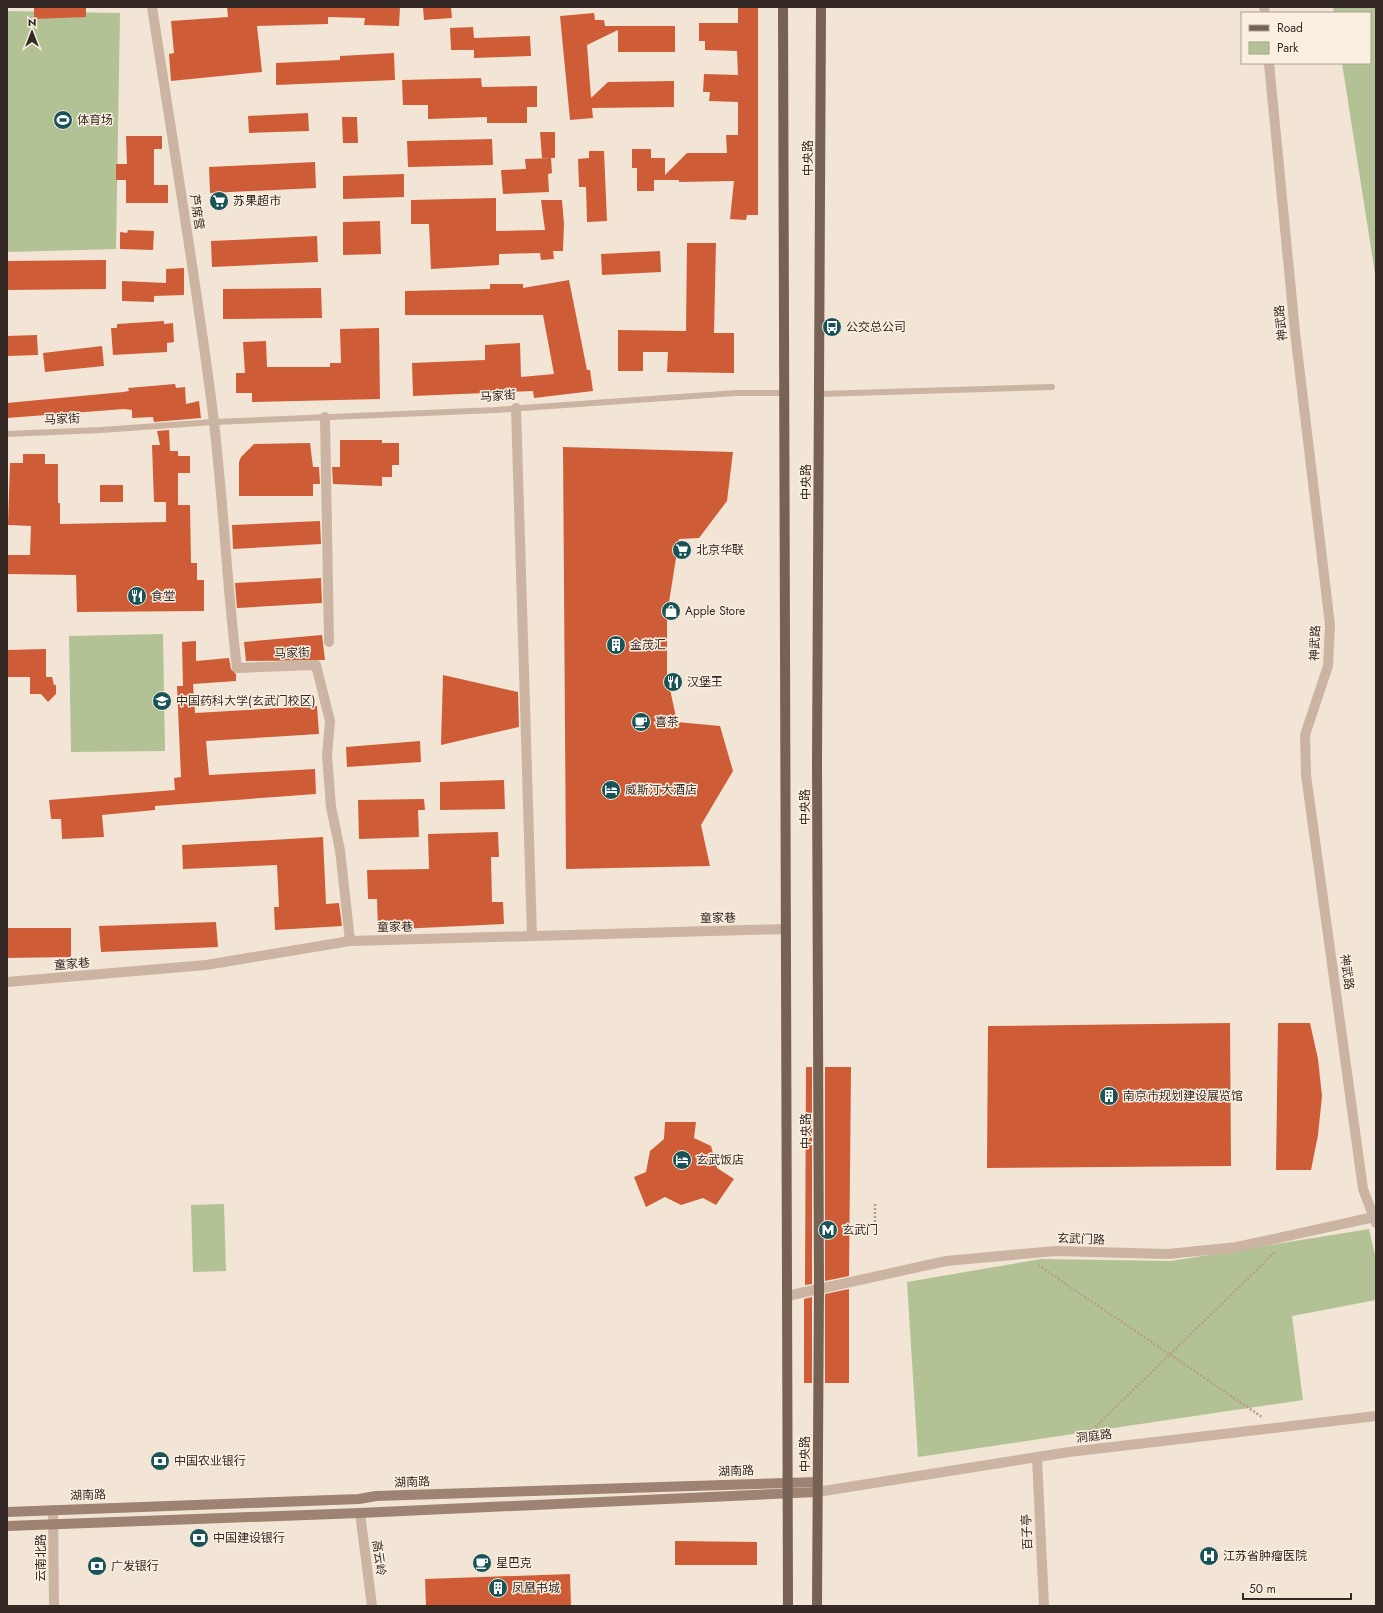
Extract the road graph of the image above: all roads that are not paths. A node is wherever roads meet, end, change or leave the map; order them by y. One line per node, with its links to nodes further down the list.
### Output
1 (152, 7): 10 (street, 芦席营)
2 (783, 7): 6 (main road, 中央路)
3 (821, 7): 7 (main road, 中央路)
4 (1269, 64): 17 (street, 神武路)
5 (1052, 387): 7 (lane)
6 (784, 393): 8 (lane, 马家街); 13 (main road, 中央路)
7 (820, 394): 18 (main road, 中央路)
8 (516, 408): 9 (lane, 马家街); 14 (street)
9 (325, 417): 10 (lane, 马家街); 12 (street)
10 (214, 422): 11 (lane, 马家街); 15 (street, 马家街)
11 (7, 434)
12 (329, 642)
13 (786, 930): 14 (street, 童家巷); 19 (main road, 中央路)
14 (532, 936): 15 (street, 童家巷)
15 (350, 940): 16 (street, 童家巷)
16 (7, 982)
17 (1376, 1219): 18 (street, 玄武门路)
18 (819, 1289): 19 (street, 玄武门路); 23 (main road, 中央路)
19 (787, 1296): 22 (main road, 中央路)
20 (1376, 1416): 21 (street, 洞庭路)
21 (1036, 1458): 23 (street, 洞庭路); 34 (street, 百子亭)
22 (787, 1483): 23 (main road, 湖南路); 24 (main road, 中央路); 25 (main road, 湖南路)
23 (817, 1487): 24 (main road); 33 (main road, 中央路)
24 (787, 1494): 27 (main road); 32 (main road, 中央路)
25 (53, 1510): 26 (main road, 湖南路); 28 (street, 云南北路)
26 (7, 1512)
27 (360, 1513): 28 (main road); 31 (street, 高云岭)
28 (54, 1524): 29 (main road); 30 (street, 云南北路)
29 (7, 1526)
30 (54, 1606)
31 (372, 1606)
32 (788, 1606)
33 (817, 1606)
34 (1044, 1606)

